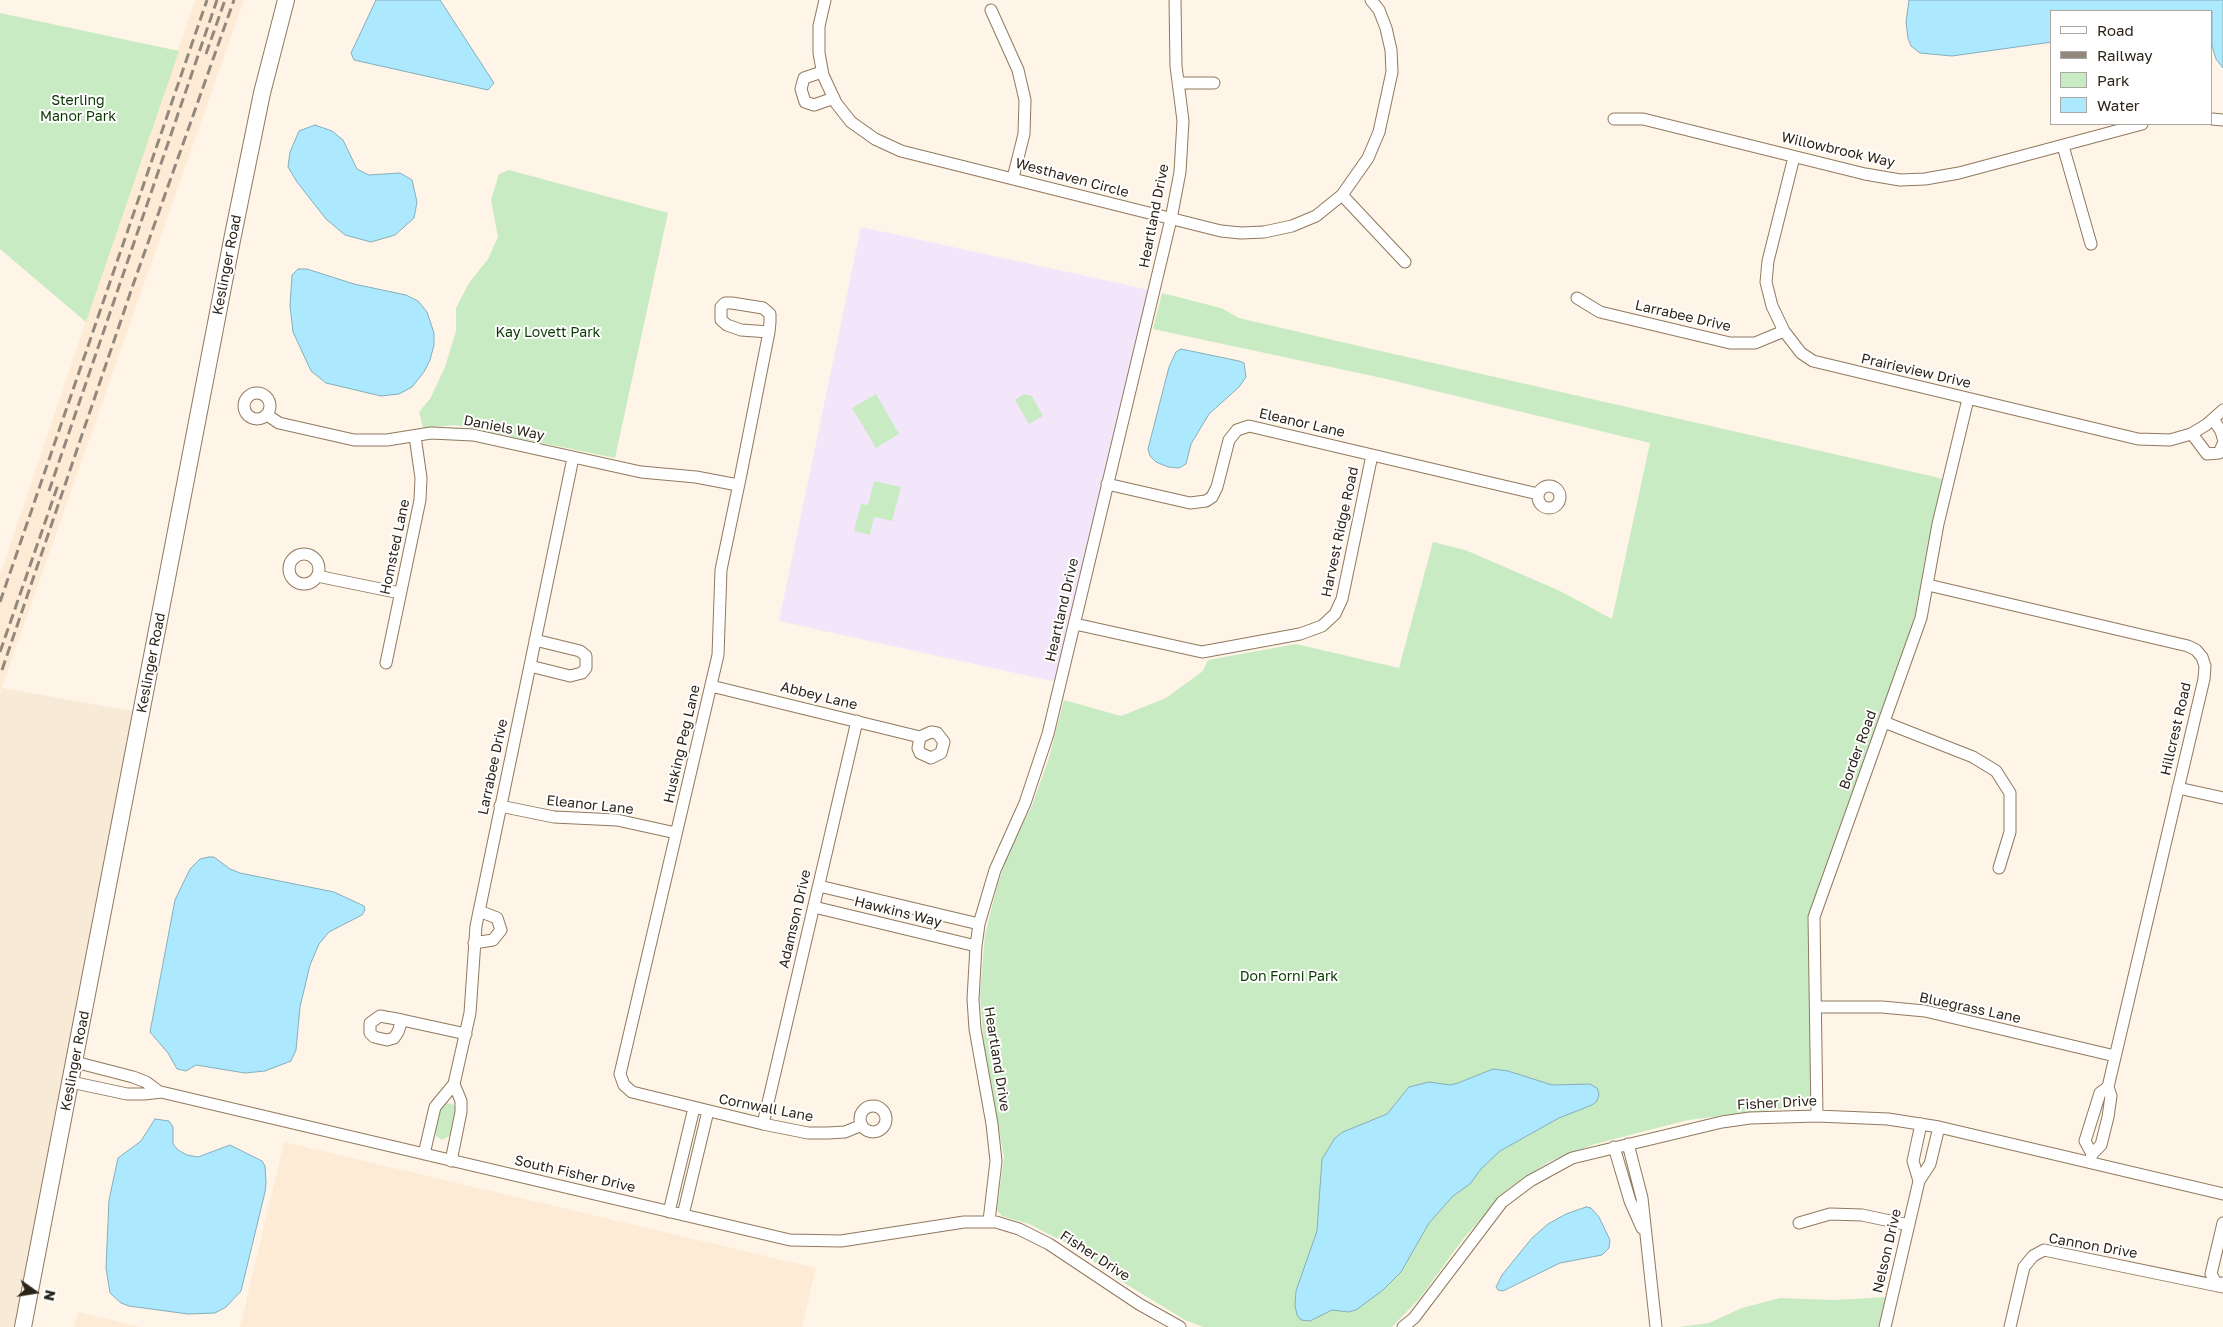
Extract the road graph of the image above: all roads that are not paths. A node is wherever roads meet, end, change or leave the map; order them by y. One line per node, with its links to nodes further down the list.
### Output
1 (286, 0): 61 (main road, Keslinger Road)
2 (825, 0): 6 (street, Westhaven Circle)
3 (1175, 0): 7 (street, Heartland Drive)
4 (1371, 0): 15 (street, Westhaven Circle)
5 (991, 10): 14 (street)
6 (822, 72): 9 (street, Westhaven Circle); 9 (street)
7 (1178, 83): 8 (street); 16 (street, Heartland Drive)
8 (1214, 83)
9 (834, 98): 14 (street, Westhaven Circle)
10 (1614, 119): 13 (street, Willowbrook Way)
11 (2138, 125): 12 (street, Willowbrook Way)
12 (2063, 146): 13 (street, Willowbrook Way); 17 (street)
13 (1794, 157): 20 (street, Prairieview Drive)
14 (1013, 178): 16 (street, Westhaven Circle)
15 (1342, 195): 16 (street, Westhaven Circle); 18 (street)
16 (1172, 219): 32 (street, Heartland Drive)
17 (2091, 244)
18 (1405, 262)
19 (1577, 298): 20 (street, Larrabee Drive)
20 (1784, 331): 22 (street, Prairieview Drive)
21 (769, 332): 33 (street, Husking Peg Lane)
22 (1968, 399): 26 (street, Prairieview Drive); 36 (street, Border Road)
23 (2223, 410): 25 (street, Prairieview Drive)
24 (266, 414): 27 (street, Daniels Way)
25 (2213, 419): 26 (street, Prairieview Drive); 28 (street)
26 (2192, 434): 29 (street)
27 (415, 436): 31 (street, Daniels Way); 37 (street, Homsted Lane)
28 (2223, 438)
29 (2223, 444)
30 (1372, 455): 32 (street, Eleanor Lane); 34 (street, Eleanor Lane); 38 (street, Harvest Ridge Road)
31 (573, 458): 33 (street, Daniels Way); 39 (street, Larrabee Drive)
32 (1107, 484): 38 (street, Heartland Drive)
33 (738, 486): 42 (street, Husking Peg Lane)
34 (1538, 494)
35 (317, 576): 37 (street)
36 (1928, 585): 44 (street, Border Road); 46 (street, Hillcrest Road)
37 (400, 593): 40 (street, Homsted Lane)
38 (1075, 624): 54 (street, Heartland Drive)
39 (535, 640): 41 (street, Larrabee Drive); 41 (street)
40 (386, 663)
41 (530, 666): 48 (street, Larrabee Drive)
42 (711, 686): 43 (street, Abbey Lane); 49 (street, Husking Peg Lane)
43 (857, 721): 45 (street, Abbey Lane); 51 (street, Adamson Drive)
44 (1884, 722): 50 (street); 57 (street, Border Road)
45 (920, 737)
46 (2178, 788): 47 (street); 60 (street, Hillcrest Road)
47 (2223, 798)
48 (500, 806): 49 (street, Eleanor Lane); 53 (street, Larrabee Drive)
49 (676, 833): 66 (street, Husking Peg Lane)
50 (1999, 868)
51 (818, 886): 52 (street, Adamson Drive); 54 (street, Hawkins Way)
52 (814, 907): 56 (street, Hawkins Way); 69 (street, Adamson Drive)
53 (479, 911): 55 (street, Larrabee Drive); 55 (street)
54 (979, 924): 56 (street, Heartland Drive)
55 (474, 943): 59 (street, Larrabee Drive)
56 (976, 946): 82 (street, Heartland Drive)
57 (1817, 1006): 60 (street, Bluegrass Lane); 68 (street, Border Road)
58 (402, 1020): 59 (street)
59 (466, 1034): 63 (street, Larrabee Drive)
60 (2115, 1056): 64 (street, Hillcrest Road)
61 (75, 1062): 62 (main road, Keslinger Road); 65 (street, South Fisher Drive)
62 (71, 1082): 65 (street, South Fisher Drive); 89 (main road, Keslinger Road)
63 (454, 1084): 75 (street, Larrabee Drive); 77 (street)
64 (2108, 1086): 76 (street, Hillcrest Road); 76 (street, Hillcrest Road)
65 (159, 1092): 75 (street, South Fisher Drive)
66 (694, 1108): 67 (street, Cornwall Lane); 80 (street)
67 (708, 1111): 69 (street, Cornwall Lane); 81 (street)
68 (1817, 1116): 70 (street, Fisher Drive); 73 (street, Fisher Drive)
69 (763, 1124): 71 (street, Cornwall Lane)
70 (1921, 1124): 72 (street, Fisher Drive); 78 (street, Nelson Drive)
71 (862, 1125)
72 (1939, 1127): 76 (street, Fisher Drive); 78 (street, Nelson Drive)
73 (1628, 1144): 74 (street, Fisher Drive); 86 (street)
74 (1614, 1147): 86 (street); 88 (street, Fisher Drive)
75 (424, 1154): 77 (street, South Fisher Drive)
76 (2091, 1158): 79 (street, Fisher Drive)
77 (451, 1161): 80 (street, South Fisher Drive)
78 (1919, 1181): 85 (street, Nelson Drive)
79 (2223, 1194)
80 (669, 1212): 81 (street, South Fisher Drive)
81 (683, 1215): 82 (street, South Fisher Drive)
82 (989, 1221): 90 (street, Fisher Drive)
83 (1799, 1223): 85 (street)
84 (2223, 1223): 87 (street)
85 (1909, 1225): 94 (street, Nelson Drive)
86 (1647, 1240): 93 (street)
87 (2221, 1285): 95 (street, Cannon Drive)
88 (1414, 1318): 91 (street, Fisher Drive); 92 (street)
89 (23, 1327)
90 (1180, 1327)
91 (1403, 1327)
92 (1423, 1327)
93 (1656, 1327)
94 (1885, 1327)
95 (2010, 1327)

